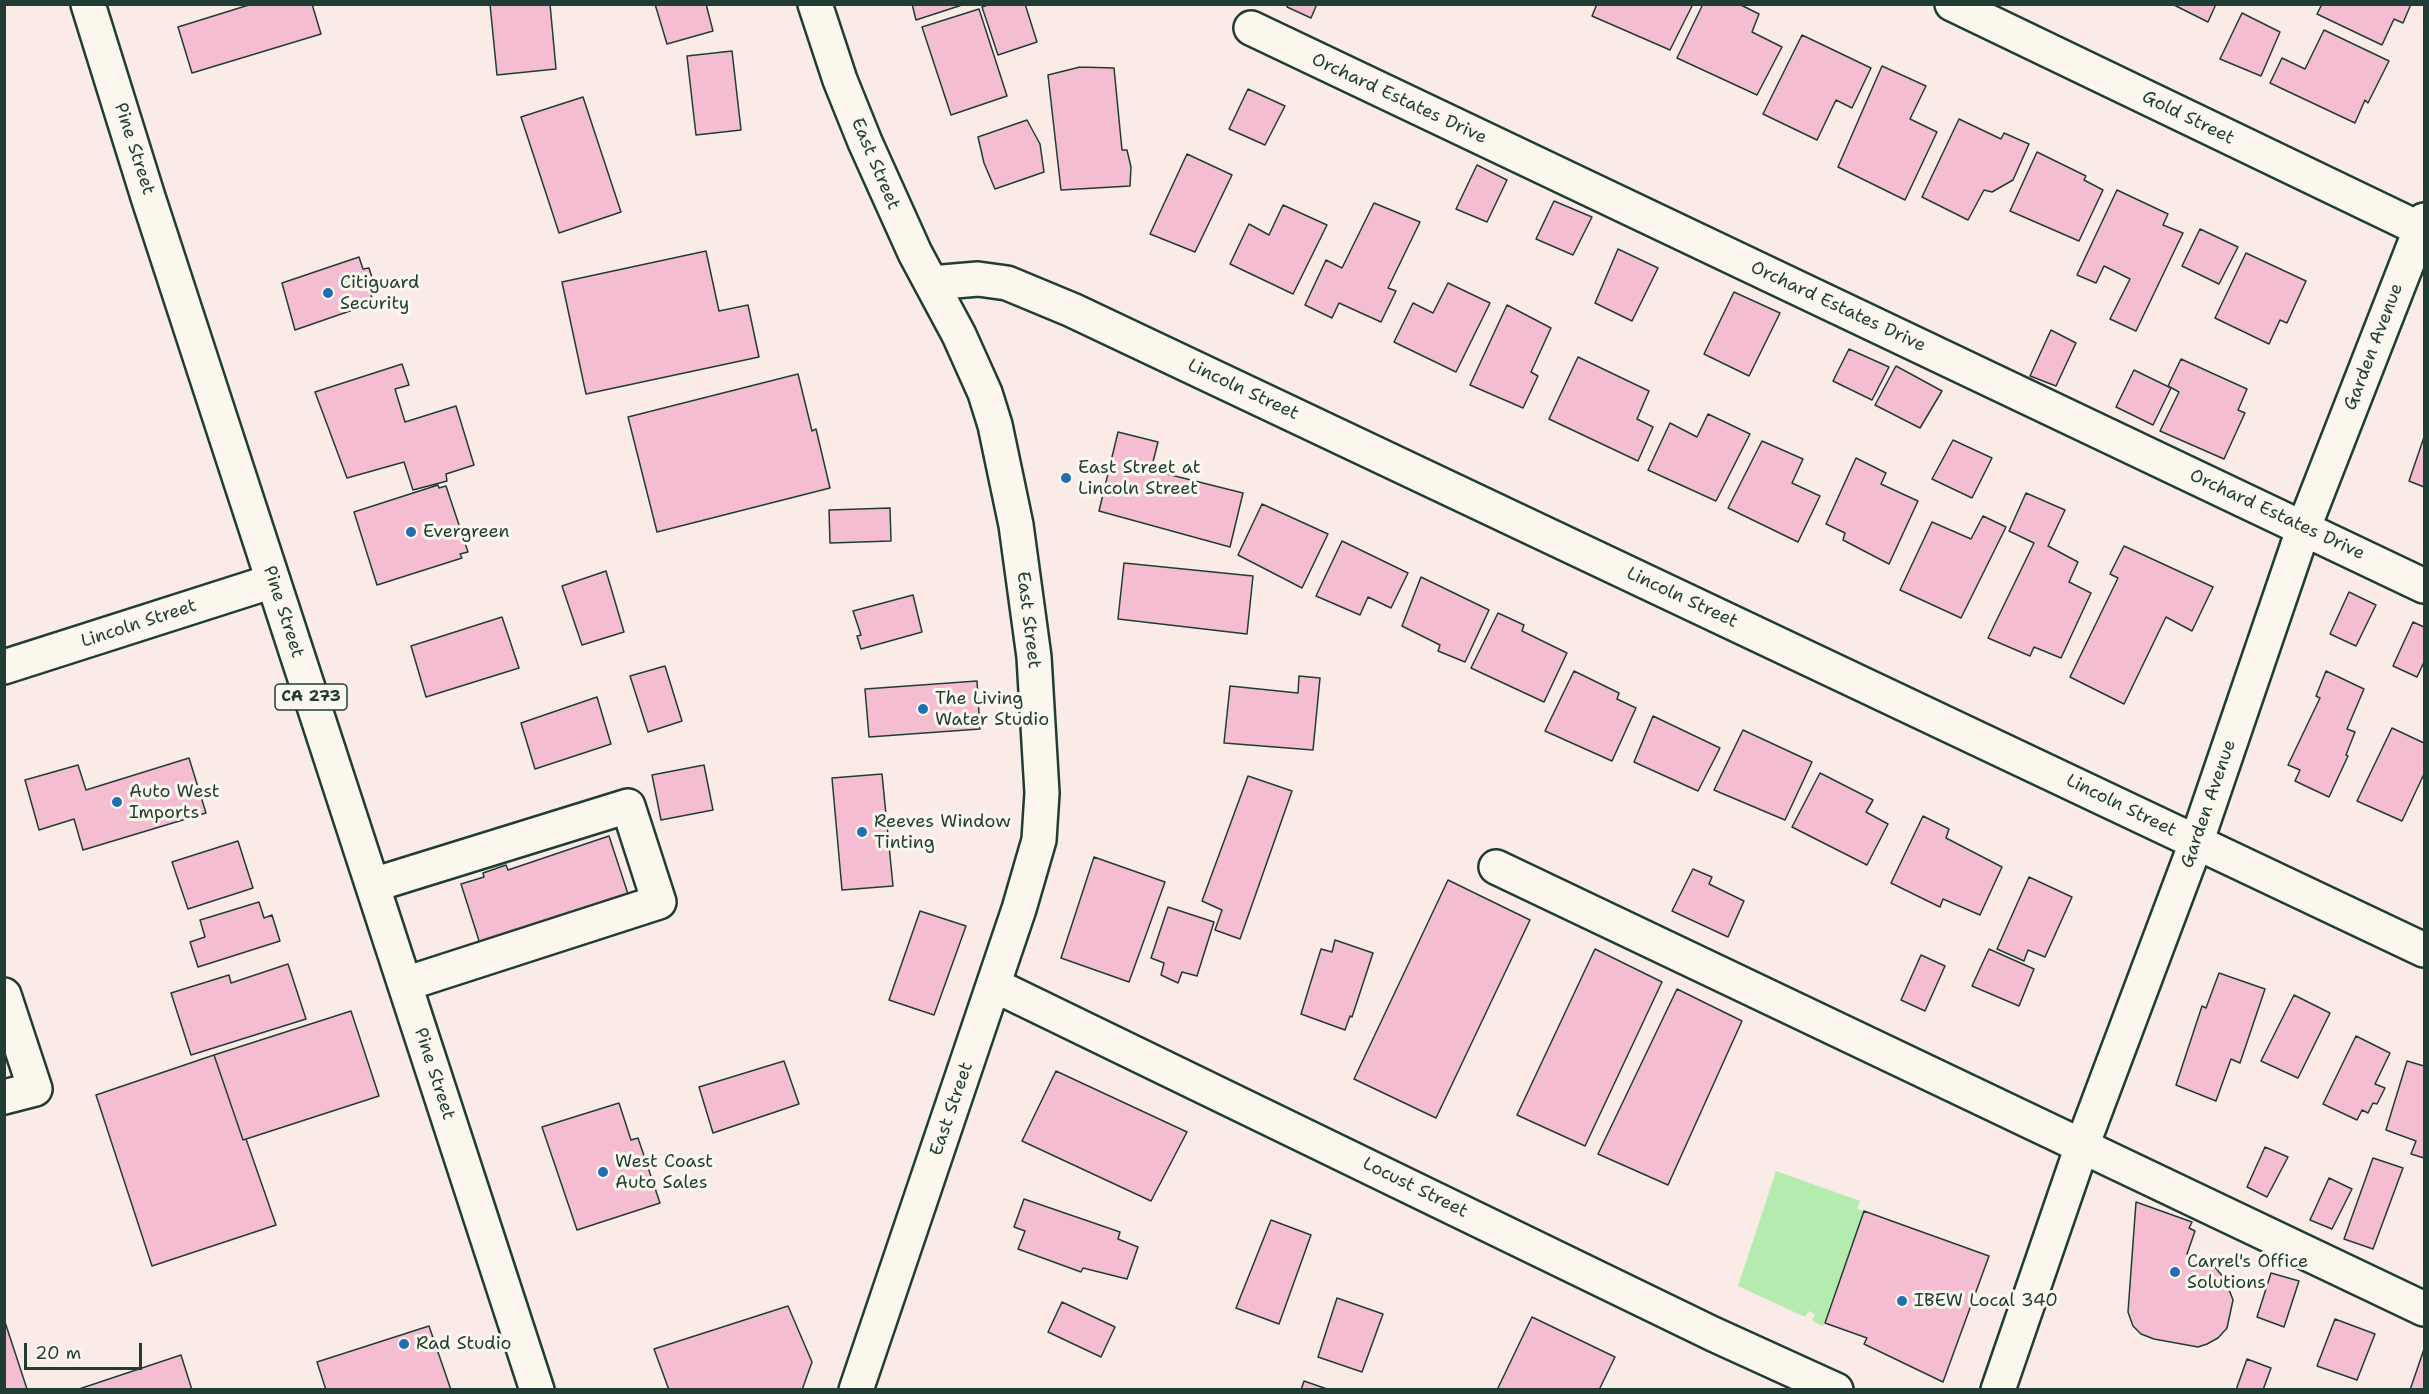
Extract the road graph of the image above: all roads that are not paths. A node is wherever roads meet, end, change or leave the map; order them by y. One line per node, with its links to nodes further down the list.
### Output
1 (88, 4): 8 (street, Pine Street / CA 273)
2 (815, 4): 6 (street, East Street)
3 (1952, 4): 5 (street, Gold Street)
4 (1251, 28): 7 (street, Orchard Estates Drive)
5 (2423, 226): 7 (street, Garden Avenue)
6 (931, 283): 11 (street, Lincoln Street); 16 (street, East Street)
7 (2304, 527): 9 (street, Orchard Estates Drive); 11 (street, Garden Avenue)
8 (273, 580): 10 (street, Lincoln Street); 13 (street, Pine Street / CA 273)
9 (2424, 586)
10 (4, 667)
11 (2196, 843): 14 (street, Lincoln Street); 19 (street, Garden Avenue)
12 (1496, 867): 19 (street)
13 (373, 885): 15 (street, Pine Street / CA 273); 15 (street)
14 (2424, 950)
15 (405, 984): 21 (street, Pine Street / CA 273)
16 (994, 985): 22 (street, East Street); 23 (street, Locust Street)
17 (4, 995): 18 (street)
18 (4, 1097)
19 (2082, 1146): 20 (street); 24 (street, Garden Avenue)
20 (2424, 1309)
21 (537, 1389)
22 (856, 1389)
23 (1836, 1389)
24 (1998, 1389)

